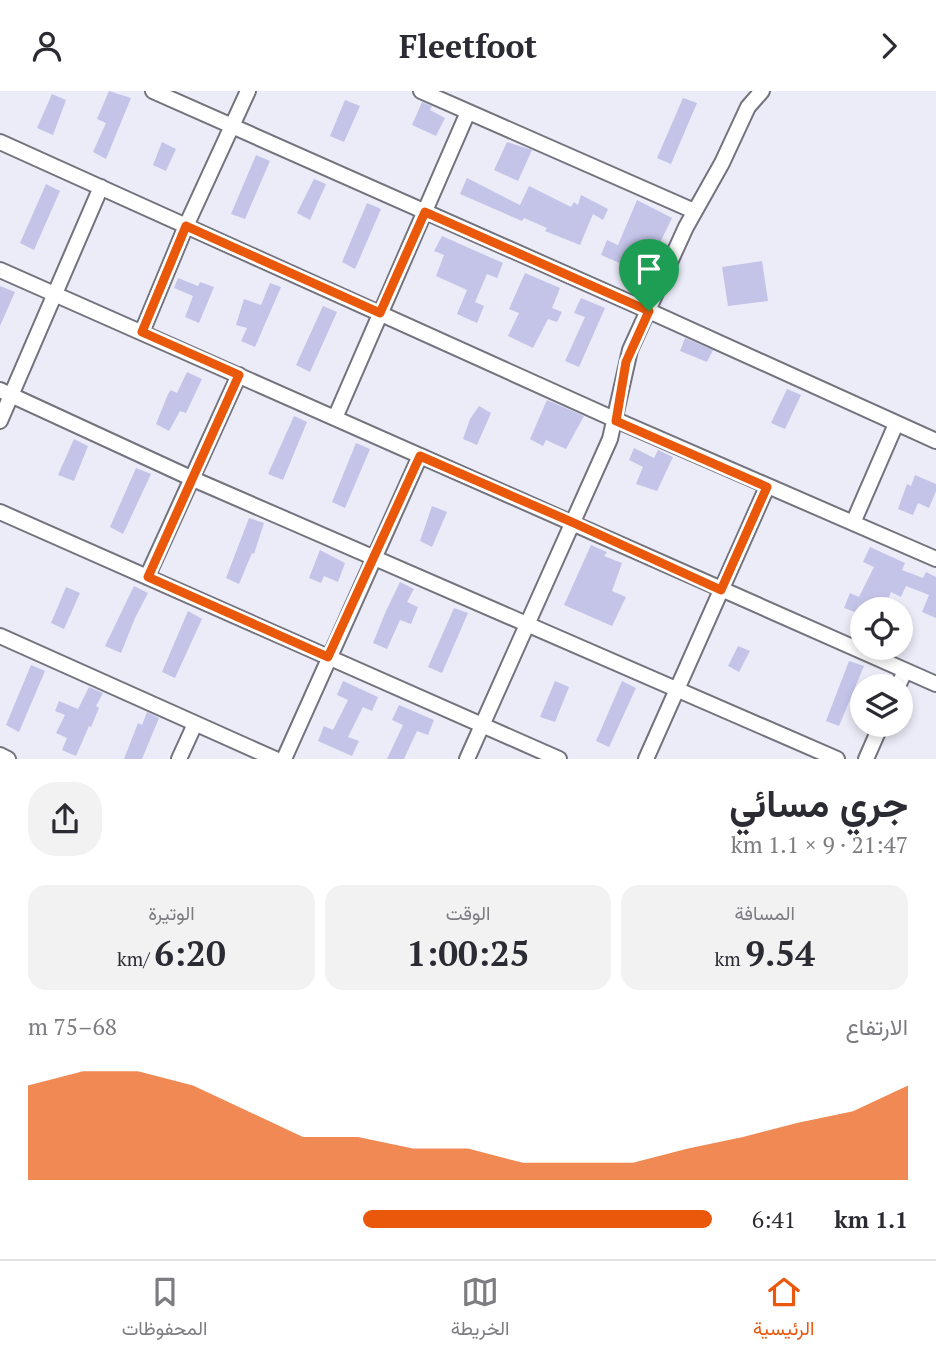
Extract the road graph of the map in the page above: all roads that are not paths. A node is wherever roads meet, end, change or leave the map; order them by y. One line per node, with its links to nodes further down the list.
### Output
1 (153, 91): 6 (street)
2 (248, 91): 6 (street)
3 (421, 91): 5 (street)
4 (762, 91): 9 (street)
5 (468, 112): 9 (street); 10 (street)
6 (232, 126): 10 (street); 11 (street)
7 (0, 142): 8 (street)
8 (101, 187): 11 (street); 13 (street)
9 (694, 211): 14 (street)
10 (425, 212): 14 (street); 15 (street)
11 (186, 226): 15 (street); 16 (street)
12 (0, 270): 13 (street)
13 (55, 296): 16 (street); 18 (street)
14 (649, 311): 21 (street); 22 (street)
15 (380, 313): 19 (street); 21 (street)
16 (142, 332): 17 (street)
17 (239, 375): 19 (street); 25 (street)
18 (6, 393): 20 (street); 25 (street)
19 (335, 418): 24 (street)
20 (0, 421)
21 (616, 421): 26 (street); 28 (street)
22 (896, 424): 23 (street); 29 (street)
23 (936, 441)
24 (420, 456): 28 (street); 30 (street)
25 (192, 479): 30 (street); 32 (street)
26 (767, 487): 29 (street); 33 (street)
27 (0, 512): 32 (street)
28 (574, 523): 33 (street); 34 (street)
29 (852, 523): 31 (street)
30 (373, 557): 34 (street); 36 (street)
31 (936, 559)
32 (148, 577): 36 (street)
33 (721, 590): 37 (street); 40 (street)
34 (528, 623): 40 (street); 42 (street)
35 (1, 640): 41 (street)
36 (328, 657): 42 (street); 48 (street)
37 (905, 671): 38 (street); 39 (street)
38 (904, 674)
39 (936, 684)
40 (678, 689): 51 (street); 52 (street)
41 (195, 724): 46 (street); 47 (street)
42 (482, 725): 49 (street); 50 (street)
43 (876, 737): 53 (street)
44 (0, 755): 45 (street)
45 (8, 758)
46 (180, 758)
47 (275, 758)
48 (284, 758)
49 (467, 758)
50 (559, 758)
51 (646, 758)
52 (837, 758)
53 (866, 758)

